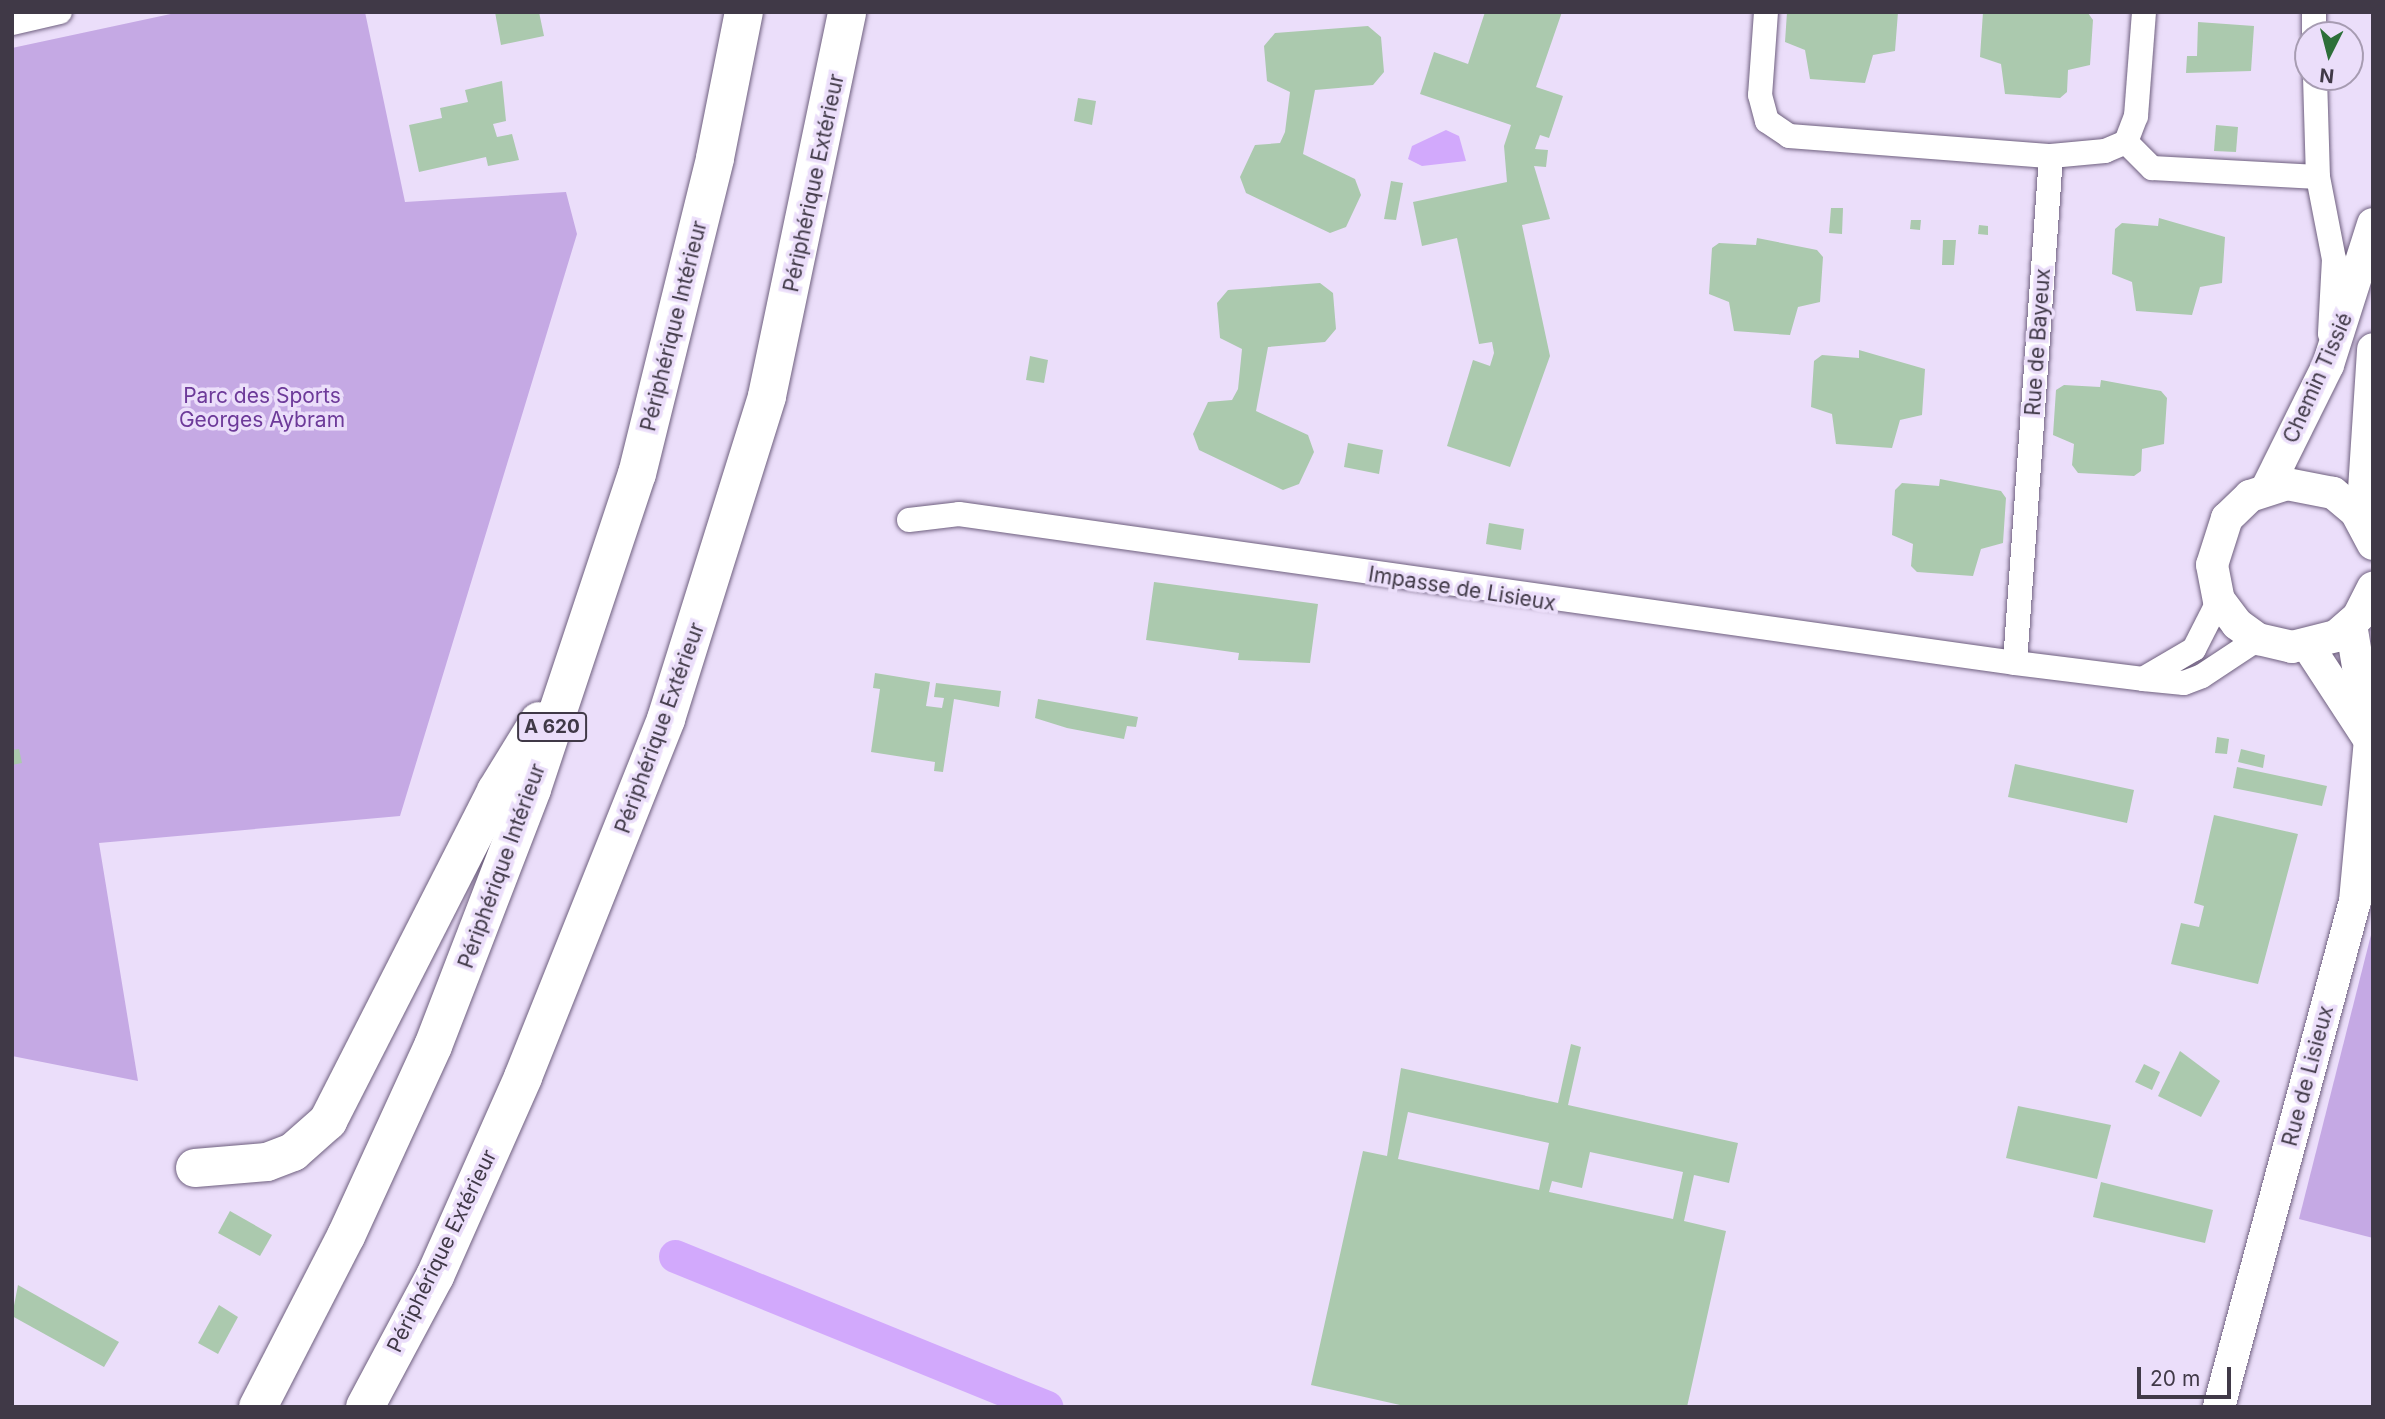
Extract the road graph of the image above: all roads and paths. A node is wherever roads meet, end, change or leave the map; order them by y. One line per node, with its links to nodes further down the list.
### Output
1 (60, 12): 6 (street)
2 (744, 12): 24 (highway, Périphérique Intérieur / A 620)
3 (847, 12): 29 (highway, Périphérique Extérieur)
4 (1766, 12): 9 (street)
5 (2144, 12): 8 (street)
6 (12, 23)
7 (2315, 91): 10 (street)
8 (2126, 142): 9 (street); 10 (street)
9 (2051, 156): 23 (street, Rue de Bayeux)
10 (2318, 177): 12 (street)
11 (2373, 225): 12 (street, Chemin Tissié)
12 (2328, 365): 15 (street, Chemin Tissié)
13 (2371, 370): 14 (street)
14 (2368, 434): 17 (street)
15 (2267, 488): 17 (street); 19 (street)
16 (909, 520): 23 (street, Impasse de Lisieux)
17 (2368, 532)
18 (2373, 588): 20 (street)
19 (2219, 600): 21 (street); 25 (street)
20 (2351, 624): 22 (street); 26 (street, Rue de Lisieux)
21 (2258, 639): 22 (street); 25 (street)
22 (2308, 646): 26 (street)
23 (2015, 663): 25 (street)
24 (571, 669): 27 (highway); 28 (highway, Périphérique Intérieur / A 620)
25 (2143, 679)
26 (2370, 740): 30 (street, Rue de Lisieux)
27 (195, 1168)
28 (258, 1407)
29 (365, 1407)
30 (2219, 1407)

